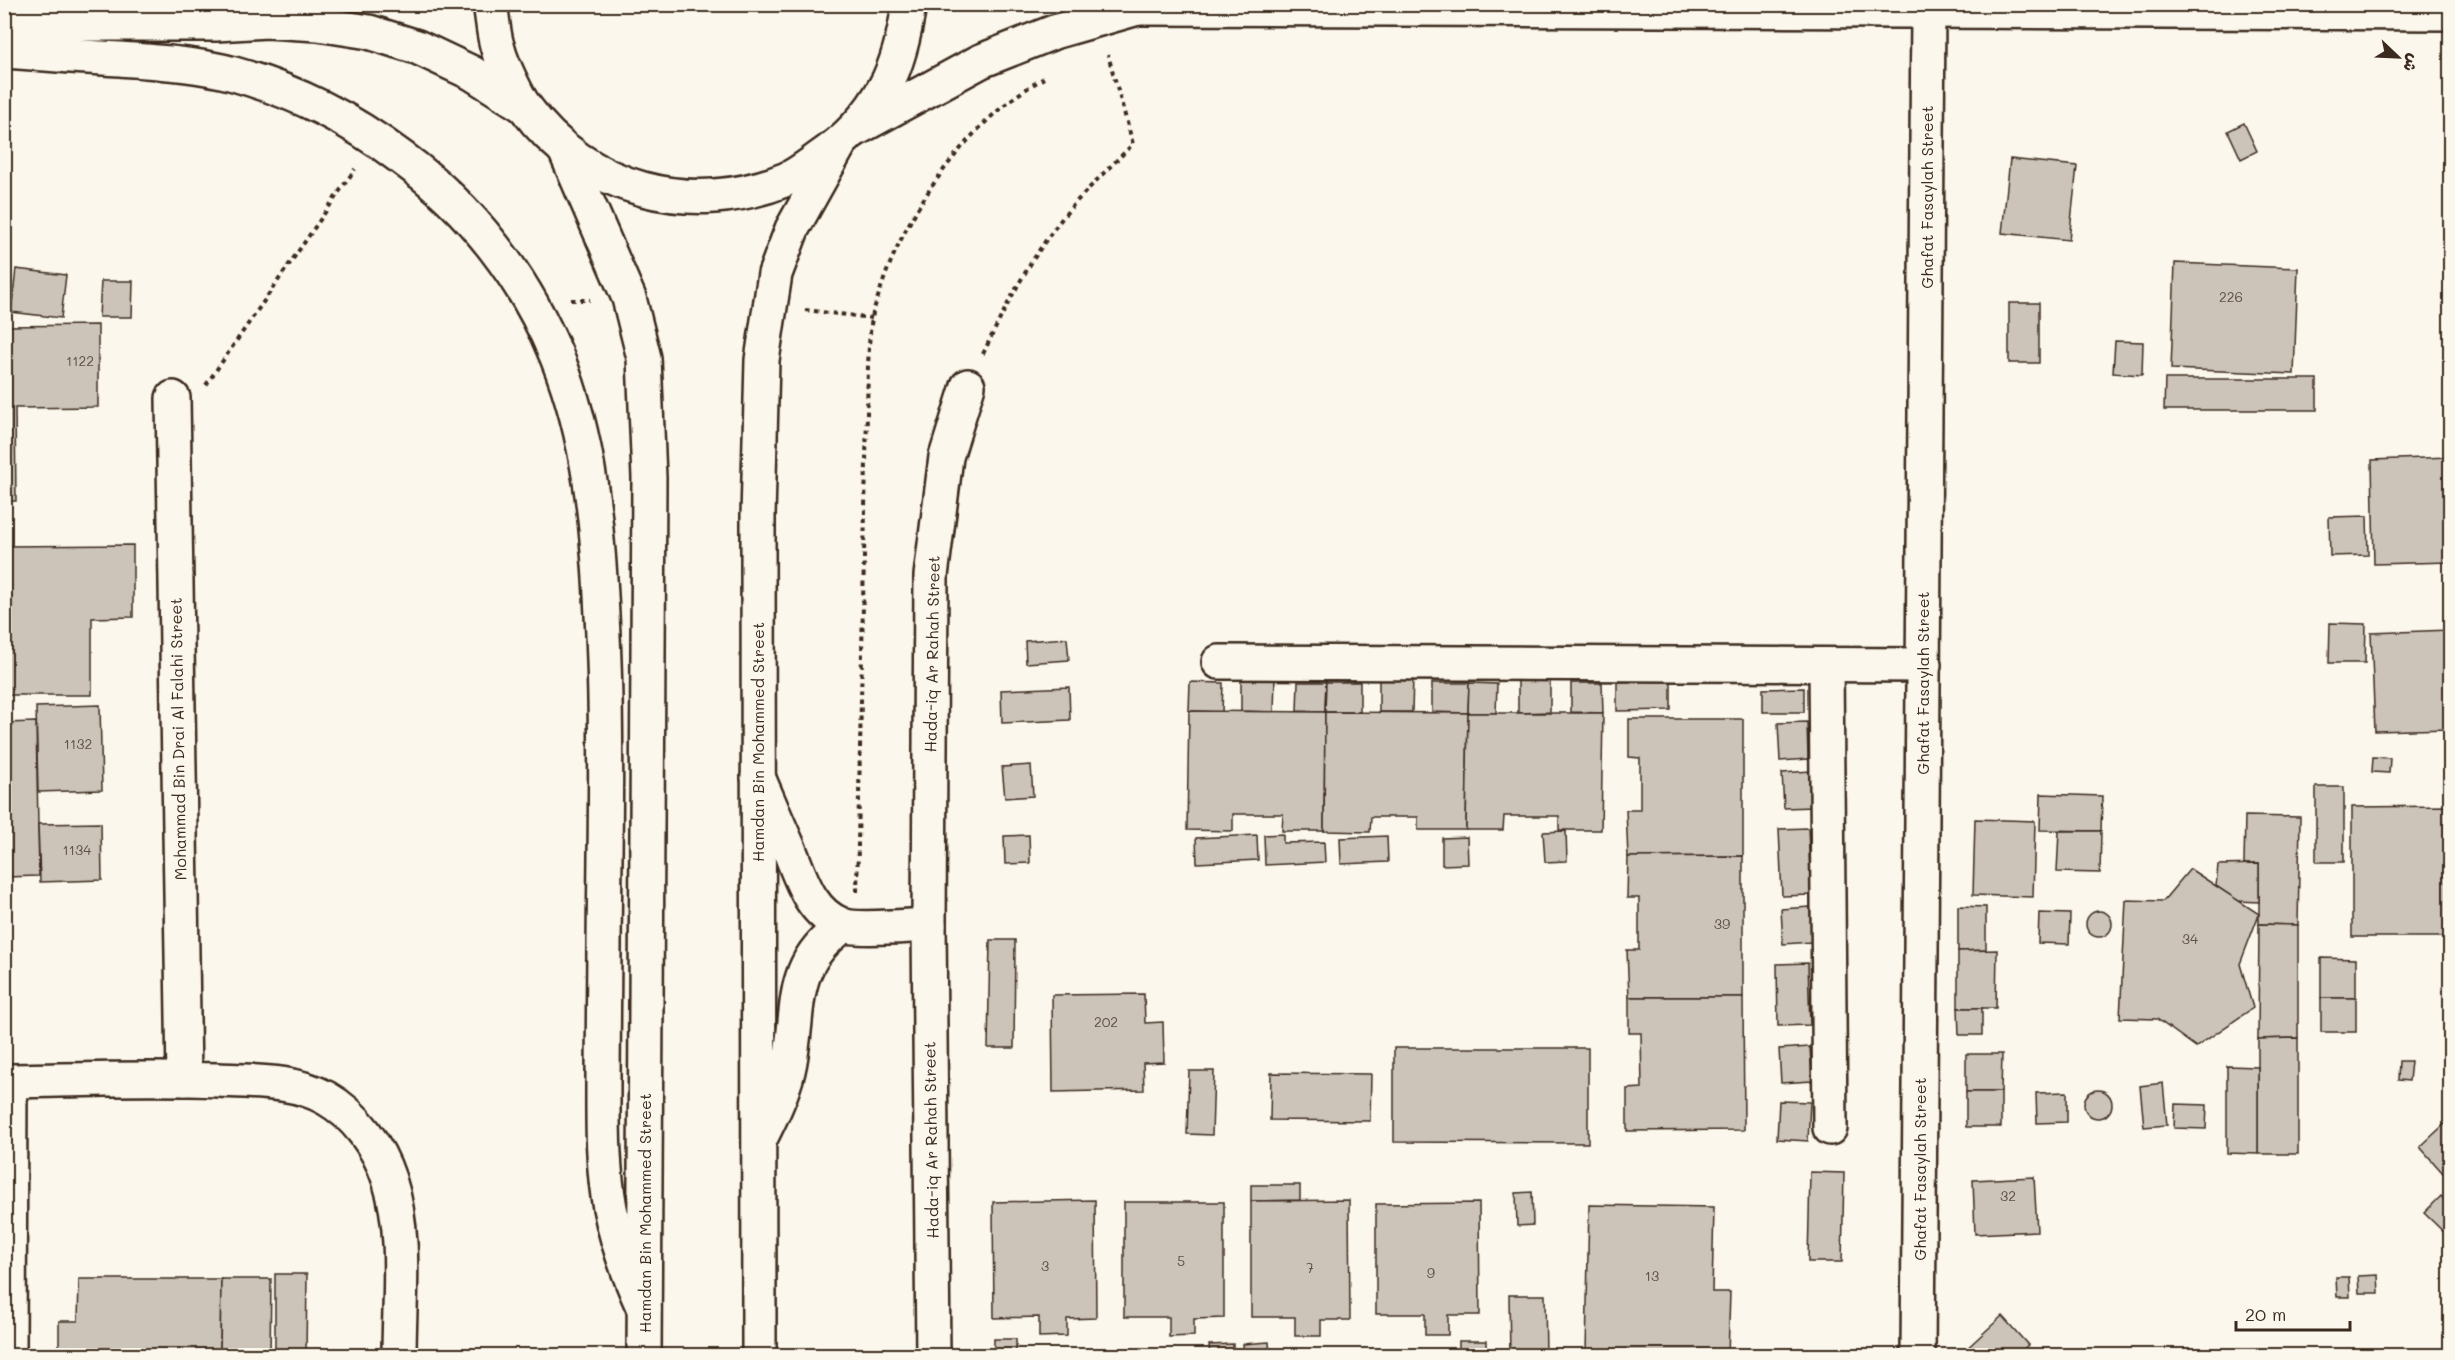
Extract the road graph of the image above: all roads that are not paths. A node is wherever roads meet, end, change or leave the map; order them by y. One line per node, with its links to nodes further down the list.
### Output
1 (490, 4): 9 (street)
2 (909, 4): 10 (street)
3 (1130, 6): 4 (street); 10 (street)
4 (1895, 8): 5 (street)
5 (1928, 10): 6 (street); 16 (street, Ghafat Fasaylah Street)
6 (2451, 13)
7 (4, 24): 9 (street)
8 (4, 51): 24 (street)
9 (524, 106): 11 (street)
10 (846, 138): 11 (street); 17 (street, Hamdan Bin Mohammed Street)
11 (565, 150): 24 (street, Hamdan Bin Mohammed Street)
12 (968, 386): 18 (street, Hada-iq Ar Rahah Street)
13 (172, 398): 20 (street, Mohammad Bin Drai Al Falahi Street)
14 (1219, 662): 15 (street)
15 (1826, 665): 16 (street); 22 (street)
16 (1923, 665): 30 (street, Ghafat Fasaylah Street)
17 (758, 777): 19 (street); 23 (street, Hamdan Bin Mohammed Street)
18 (929, 925): 19 (street); 29 (street, Hada-iq Ar Rahah Street)
19 (843, 926): 23 (street)
20 (184, 1079): 21 (street); 26 (street)
21 (7, 1081): 25 (street)
22 (1830, 1128)
23 (760, 1139): 28 (street, Hamdan Bin Mohammed Street)
24 (644, 1309): 27 (street, Hamdan Bin Mohammed Street)
25 (9, 1356)
26 (399, 1356)
27 (644, 1356)
28 (759, 1356)
29 (933, 1356)
30 (1918, 1356)

